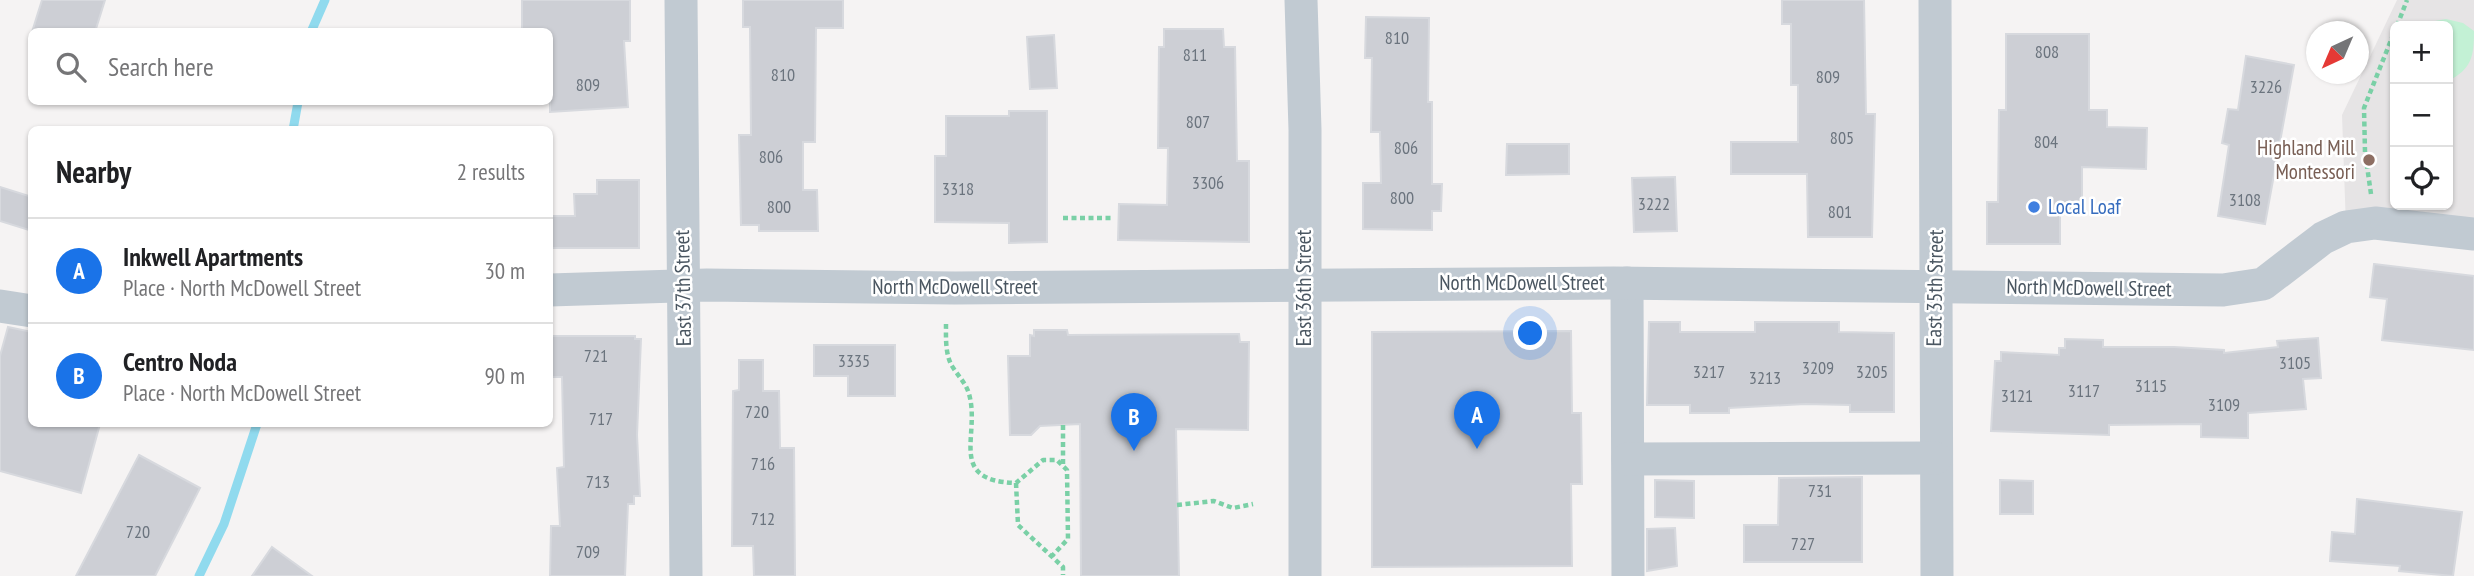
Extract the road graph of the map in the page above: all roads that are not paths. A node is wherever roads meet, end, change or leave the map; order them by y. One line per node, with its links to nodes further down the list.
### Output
1 (681, 0): 8 (street, East 37th Street)
2 (1301, 0): 6 (street, East 36th Street)
3 (1935, 0): 7 (street, East 35th Street)
4 (2474, 234): 7 (street, North McDowell Street)
5 (1627, 283): 6 (street, North McDowell Street); 7 (street, North McDowell Street); 12 (street)
6 (1303, 284): 8 (street, North McDowell Street); 15 (street, East 36th Street)
7 (1935, 286): 13 (street, East 35th Street)
8 (683, 287): 9 (street, North McDowell Street); 14 (street, East 37th Street)
9 (553, 290)
10 (0, 306): 11 (street)
11 (28, 310)
12 (1628, 458): 13 (street); 16 (street)
13 (1935, 458): 17 (street, East 35th Street)
14 (686, 576)
15 (1305, 576)
16 (1628, 576)
17 (1937, 576)

